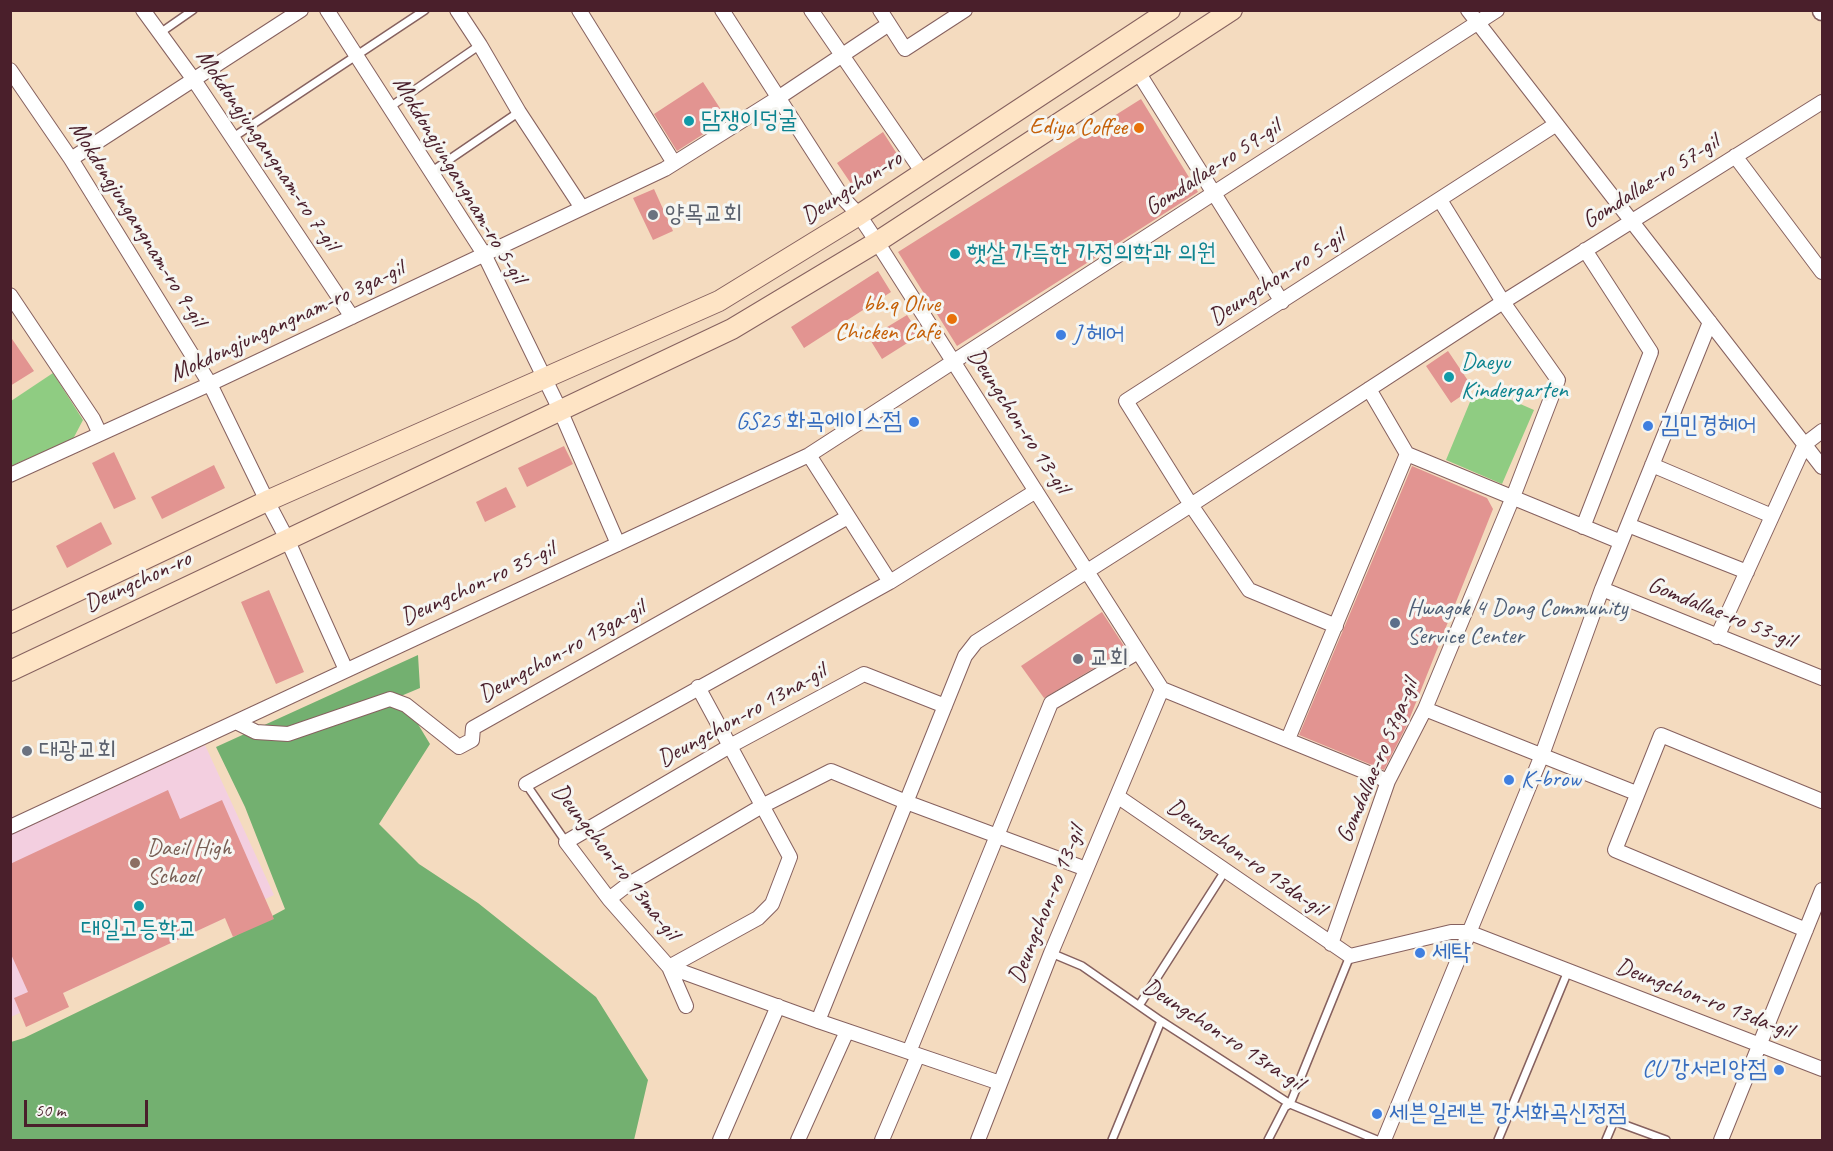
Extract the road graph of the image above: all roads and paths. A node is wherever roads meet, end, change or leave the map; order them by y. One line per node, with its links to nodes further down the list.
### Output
1 (143, 10): 18 (street, Mokdongjungangnam-ro 7-gil)
2 (193, 10): 18 (lane)
3 (301, 10): 24 (street)
4 (327, 10): 21 (street, Mokdongjungangnam-ro 5-gil)
5 (425, 10): 21 (lane)
6 (457, 10): 19 (street)
7 (579, 10): 33 (street)
8 (722, 10): 25 (street, Deungchon-ro 13-gil)
9 (811, 10): 20 (street)
10 (880, 10): 17 (street)
11 (965, 10): 17 (street)
12 (1170, 10): 35 (main road, Deungchon-ro)
13 (1233, 10): 23 (main road, Deungchon-ro)
14 (1468, 10): 16 (street)
15 (1497, 10): 16 (street, Gomdallae-ro 59-gil)
16 (1478, 23): 29 (street); 36 (street, Gomdallae-ro 59-gil)
17 (889, 24): 20 (street, Mokdongjungangnam-ro 3ga-gil)
18 (160, 33): 24 (street, Mokdongjungangnam-ro 7-gil)
19 (480, 45): 27 (lane); 28 (street)
20 (842, 55): 25 (street, Mokdongjungangnam-ro 3ga-gil); 35 (street)
21 (357, 57): 27 (street, Mokdongjungangnam-ro 5-gil); 30 (lane)
22 (10, 70): 32 (street, Mokdongjungangnam-ro 9-gil)
23 (1138, 72): 36 (street); 41 (main road, Deungchon-ro)
24 (194, 80): 30 (street, Mokdongjungangnam-ro 7-gil); 32 (street)
25 (778, 98): 33 (street, Mokdongjungangnam-ro 3ga-gil); 39 (street, Deungchon-ro 13-gil)
26 (1822, 102): 31 (street, Gomdallae-ro 57-gil)
27 (390, 107): 34 (street, Mokdongjungangnam-ro 5-gil)
28 (519, 112): 34 (lane); 38 (street)
29 (1555, 125): 37 (street, Deungchon-ro 5-gil); 40 (street)
30 (232, 138): 48 (street, Mokdongjungangnam-ro 7-gil)
31 (1735, 156): 40 (street, Gomdallae-ro 57-gil); 44 (street)
32 (71, 159): 52 (street, Mokdongjungangnam-ro 9-gil)
33 (674, 163): 38 (street, Mokdongjungangnam-ro 3ga-gil)
34 (431, 172): 43 (street, Mokdongjungangnam-ro 5-gil)
35 (923, 173): 39 (main road, Deungchon-ro)
36 (1214, 194): 46 (street); 50 (street, Gomdallae-ro 59-gil)
37 (1440, 200): 46 (street, Deungchon-ro 5-gil); 47 (street)
38 (582, 208): 43 (street, Mokdongjungangnam-ro 3ga-gil)
39 (859, 215): 41 (street, Deungchon-ro 13-gil); 51 (main road, Deungchon-ro)
40 (1631, 220): 42 (street, Gomdallae-ro 57-gil); 49 (street)
41 (877, 242): 50 (street, Deungchon-ro 13-gil); 54 (main road, Deungchon-ro)
42 (1585, 250): 47 (street, Gomdallae-ro 57-gil); 70 (street)
43 (484, 254): 48 (street, Mokdongjungangnam-ro 3ga-gil); 51 (street, Mokdongjungangnam-ro 5-gil)
44 (1822, 272)
45 (10, 295): 56 (street)
46 (1282, 302): 66 (street, Deungchon-ro 5-gil)
47 (1503, 302): 53 (street, Gomdallae-ro 57-gil); 64 (street, Gomdallae-ro 57ga-gil)
48 (352, 317): 52 (street, Mokdongjungangnam-ro 3ga-gil)
49 (1710, 322): 57 (street); 60 (street)
50 (954, 362): 59 (street, Deungchon-ro 35-gil); 63 (street, Deungchon-ro 13-gil)
51 (545, 378): 54 (street); 65 (main road, Deungchon-ro)
52 (210, 384): 56 (street, Mokdongjungangnam-ro 3ga-gil); 65 (street, Mokdongjungangnam-ro 9-gil)
53 (1369, 389): 58 (street); 66 (street, Gomdallae-ro 57-gil)
54 (560, 410): 71 (main road, Deungchon-ro); 73 (street)
55 (1822, 431): 57 (street)
56 (100, 434): 62 (street, Mokdongjungangnam-ro 3ga-gil)
57 (1805, 444): 61 (street); 67 (street)
58 (1407, 454): 64 (street); 79 (street)
59 (809, 455): 68 (street); 73 (street, Deungchon-ro 35-gil)
60 (1652, 465): 67 (street); 69 (street)
61 (1822, 467)
62 (10, 474)
63 (1036, 491): 74 (street, Deungchon-ro 13-gil); 76 (street)
64 (1513, 497): 70 (street); 88 (street, Gomdallae-ro 57ga-gil)
65 (267, 501): 71 (street); 78 (main road, Deungchon-ro)
66 (1191, 505): 74 (street, Gomdallae-ro 57-gil); 79 (street)
67 (1772, 516): 75 (street)
68 (848, 517): 76 (street); 89 (street, Deungchon-ro 13ga-gil)
69 (1628, 525): 72 (street); 75 (street)
70 (1583, 527): 72 (street)
71 (287, 539): 82 (street); 83 (main road, Deungchon-ro)
72 (1621, 542): 77 (street)
73 (618, 544): 82 (street, Deungchon-ro 35-gil)
74 (1087, 571): 81 (street, Deungchon-ro 13-gil); 87 (street)
75 (1747, 572): 80 (street)
76 (890, 582): 85 (street)
77 (1602, 589): 80 (street, Gomdallae-ro 53-gil); 92 (street)
78 (10, 623)
79 (1336, 626): 90 (street)
80 (1717, 637): 84 (street, Gomdallae-ro 53-gil)
81 (1138, 652): 86 (street, Deungchon-ro 13-gil); 101 (street)
82 (346, 670): 89 (street, Deungchon-ro 35-gil)
83 (10, 671)
84 (1822, 678)
85 (698, 687): 91 (street, Deungchon-ro 13ma-gil); 94 (street)
86 (1162, 688): 90 (street); 96 (street, Deungchon-ro 13-gil)
87 (945, 706): 91 (street, Deungchon-ro 13na-gil); 98 (street)
88 (1425, 708): 92 (street); 93 (street, Gomdallae-ro 57ga-gil)
89 (237, 722): 100 (street, Deungchon-ro 35-gil)
90 (1288, 739): 93 (street)
91 (730, 746): 99 (street, Deungchon-ro 13ma-gil); 102 (street, Deungchon-ro 13na-gil)
92 (1542, 755): 95 (street); 108 (street)
93 (1388, 781): 109 (street, Gomdallae-ro 57ga-gil)
94 (526, 784): 102 (lane, Deungchon-ro 13ma-gil)
95 (1636, 793): 97 (street); 107 (street)
96 (1117, 796): 103 (street, Deungchon-ro 13-gil); 104 (street, Deungchon-ro 13da-gil)
97 (1822, 801)
98 (906, 802): 99 (street); 101 (street); 118 (street)
99 (762, 806): 106 (street); 112 (street, Deungchon-ro 13ma-gil)
100 (10, 827)
101 (997, 836): 103 (street); 121 (street)
102 (566, 842): 106 (street, Deungchon-ro 13ma-gil)
103 (1086, 869): 110 (street, Deungchon-ro 13-gil)
104 (1225, 871): 109 (street, Deungchon-ro 13da-gil); 114 (lane)
105 (1822, 890): 107 (street)
106 (609, 899): 112 (street, Deungchon-ro 13ma-gil)
107 (1806, 930): 120 (street)
108 (1468, 932): 111 (street, Deungchon-ro 13da-gil); 113 (street, Deungchon-ro 13da-gil); 132 (street)
109 (1331, 944): 111 (street, Deungchon-ro 13da-gil)
110 (1052, 953): 114 (lane, Deungchon-ro 13ra-gil); 123 (street, Deungchon-ro 13-gil)
111 (1350, 956): 124 (lane)
112 (669, 967): 115 (street, Deungchon-ro 13ma-gil); 116 (street, Deungchon-ro 13ma-gil)
113 (1569, 970): 120 (street, Deungchon-ro 13da-gil); 133 (lane)
114 (1140, 1004): 117 (lane, Deungchon-ro 13ra-gil)
115 (686, 1006)
116 (778, 1006): 118 (street, Deungchon-ro 13ma-gil); 125 (street)
117 (1161, 1021): 124 (lane, Deungchon-ro 13ra-gil); 129 (lane)
118 (818, 1022): 119 (street, Deungchon-ro 13ma-gil)
119 (848, 1031): 121 (street, Deungchon-ro 13ma-gil); 126 (street)
120 (1760, 1044): 122 (street, Deungchon-ro 13da-gil); 136 (street)
121 (913, 1054): 123 (street, Deungchon-ro 13ma-gil); 127 (street)
122 (1822, 1070)
123 (1000, 1083): 128 (street, Deungchon-ro 13-gil)
124 (1290, 1104): 130 (lane); 131 (lane, Deungchon-ro 13ra-gil)
125 (720, 1140)
126 (798, 1140)
127 (882, 1140)
128 (978, 1140)
129 (1112, 1140)
130 (1268, 1140)
131 (1377, 1140)
132 (1384, 1140)
133 (1498, 1140)
134 (1606, 1140): 135 (lane)
135 (1666, 1140)
136 (1721, 1140)

